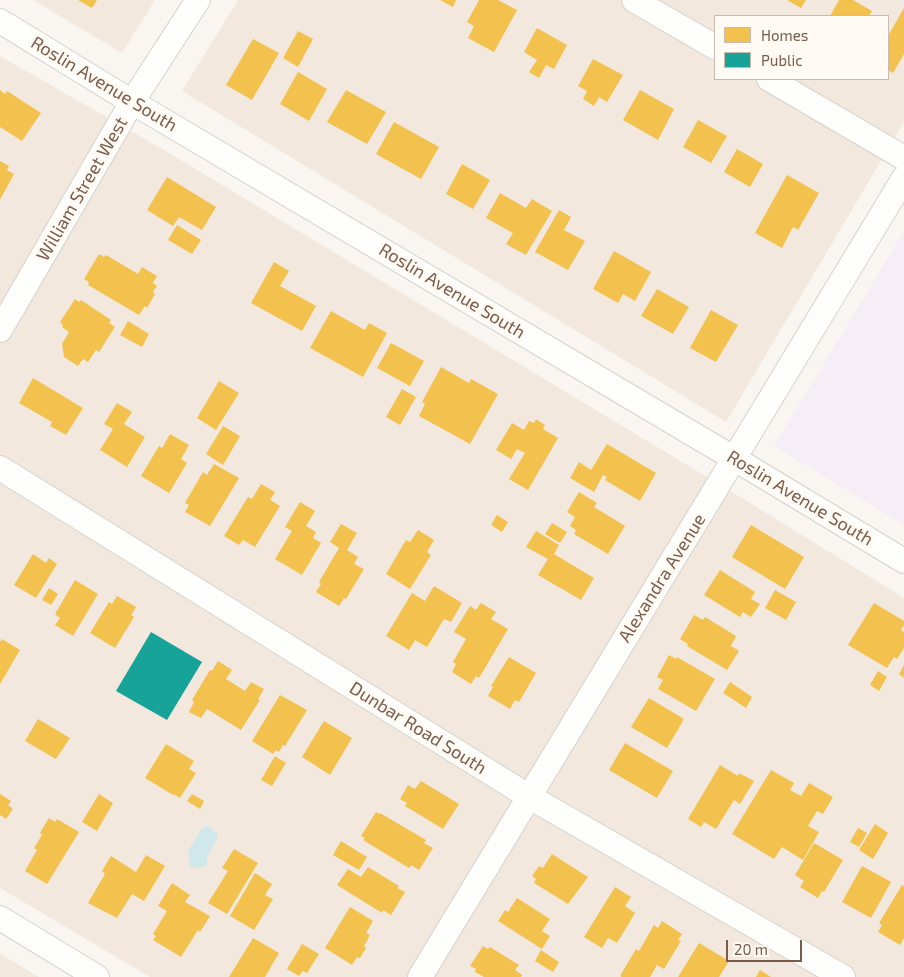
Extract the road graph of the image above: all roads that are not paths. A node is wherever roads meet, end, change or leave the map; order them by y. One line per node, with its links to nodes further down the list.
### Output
1 (198, 0): 6 (street, William Street West)
2 (634, 0): 4 (street)
3 (0, 21): 6 (street, Roslin Avenue South)
4 (714, 47)
5 (770, 80): 7 (street)
6 (132, 102): 9 (street, William Street West); 10 (street, Roslin Avenue South)
7 (904, 158)
8 (904, 178): 10 (street, Alexandra Avenue)
9 (0, 330)
10 (735, 459): 12 (street, Roslin Avenue South); 13 (street, Alexandra Avenue)
11 (0, 468): 13 (street, Dunbar Road South)
12 (904, 561)
13 (528, 796): 16 (street, Alexandra Avenue); 17 (street, Dunbar Road South)
14 (0, 918): 15 (street)
15 (97, 977)
16 (420, 977)
17 (843, 977)

